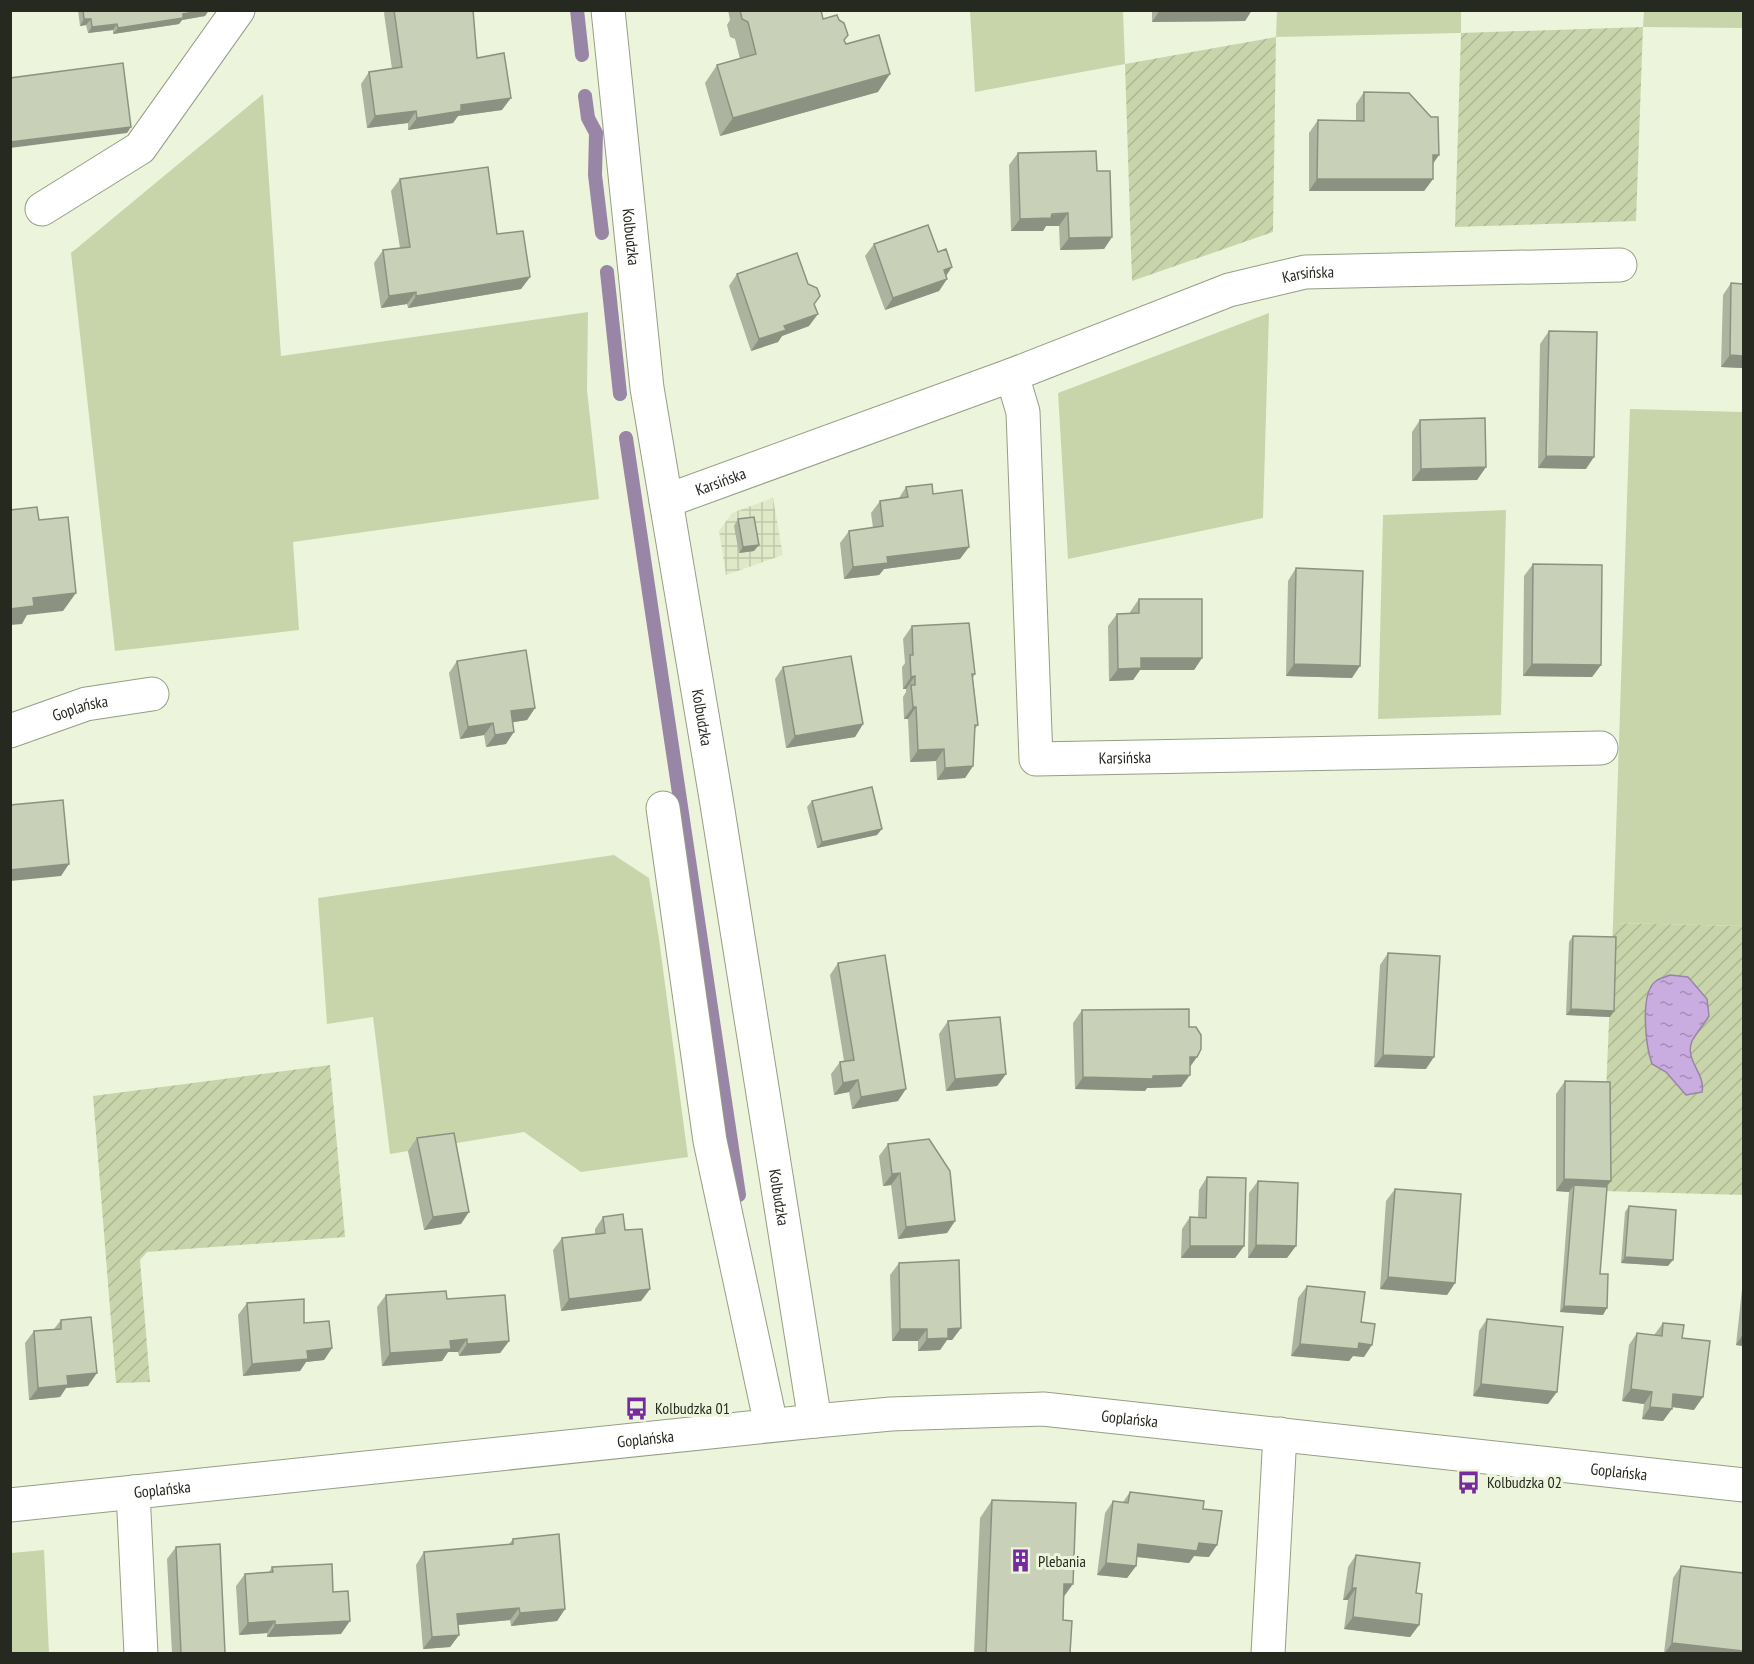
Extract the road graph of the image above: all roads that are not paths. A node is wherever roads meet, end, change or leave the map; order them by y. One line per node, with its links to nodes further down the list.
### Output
1 (238, 10): 3 (street)
2 (608, 10): 6 (street, Kolbudzka)
3 (42, 209)
4 (1620, 265): 5 (street, Karsińska)
5 (1012, 375): 6 (street, Karsińska); 9 (street, Karsińska)
6 (666, 501): 11 (street, Kolbudzka)
7 (152, 694): 8 (street, Goplańska)
8 (10, 730)
9 (1600, 748)
10 (663, 808): 12 (street)
11 (815, 1420): 12 (street, Goplańska); 13 (street, Goplańska)
12 (771, 1425): 15 (street, Goplańska)
13 (1280, 1434): 14 (street, Goplańska); 18 (street)
14 (1743, 1485)
15 (133, 1492): 16 (street, Goplańska); 17 (street)
16 (10, 1505)
17 (141, 1653)
18 (1268, 1653)

